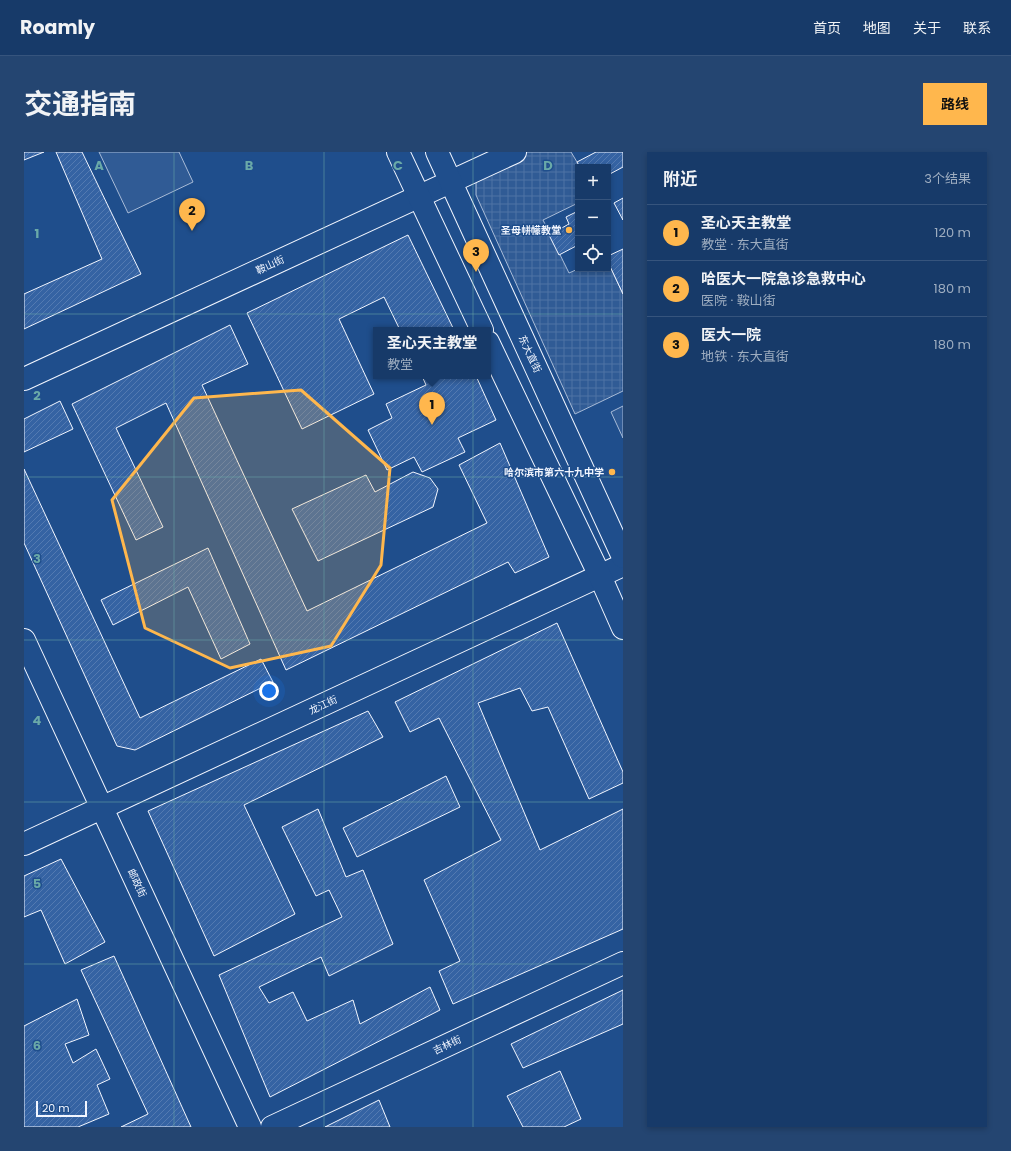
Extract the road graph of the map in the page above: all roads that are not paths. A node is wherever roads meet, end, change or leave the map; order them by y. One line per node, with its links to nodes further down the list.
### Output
1 (398, 152): 5 (street)
2 (437, 152): 4 (street, 东大直街)
3 (515, 152): 4 (street, 鞍山街)
4 (451, 182): 5 (street, 鞍山街); 9 (street, 东大直街)
5 (418, 197): 6 (street); 8 (street, 鞍山街)
6 (481, 327)
7 (491, 348): 11 (street)
8 (24, 379)
9 (623, 557)
10 (623, 566): 11 (street, 龙江街)
11 (600, 576): 12 (street); 14 (street, 龙江街)
12 (623, 628)
13 (24, 640): 14 (street, 邮政街)
14 (102, 808): 15 (street, 龙江街); 17 (street, 邮政街)
15 (24, 844)
16 (623, 963): 18 (street, 吉林街)
17 (250, 1127)
18 (272, 1127)

